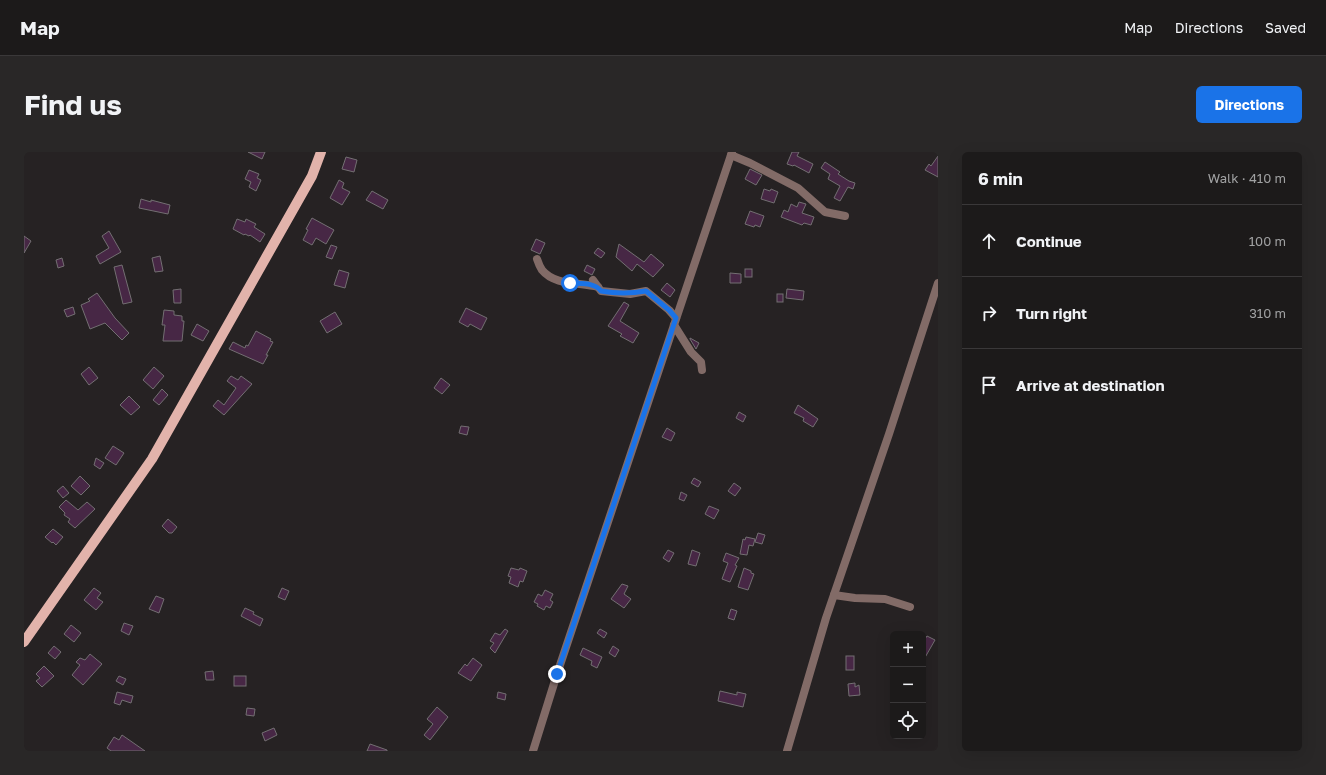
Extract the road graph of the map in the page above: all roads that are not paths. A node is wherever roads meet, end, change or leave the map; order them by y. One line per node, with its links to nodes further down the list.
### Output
1 (321, 152): 11 (main road)
2 (732, 154): 3 (street); 7 (street)
3 (845, 216)
4 (537, 259): 7 (street)
5 (938, 284): 6 (street)
6 (936, 300): 9 (street)
7 (675, 321): 8 (street); 12 (street)
8 (702, 370)
9 (834, 595): 10 (street); 13 (street)
10 (910, 607)
11 (24, 642)
12 (532, 751)
13 (787, 751)

